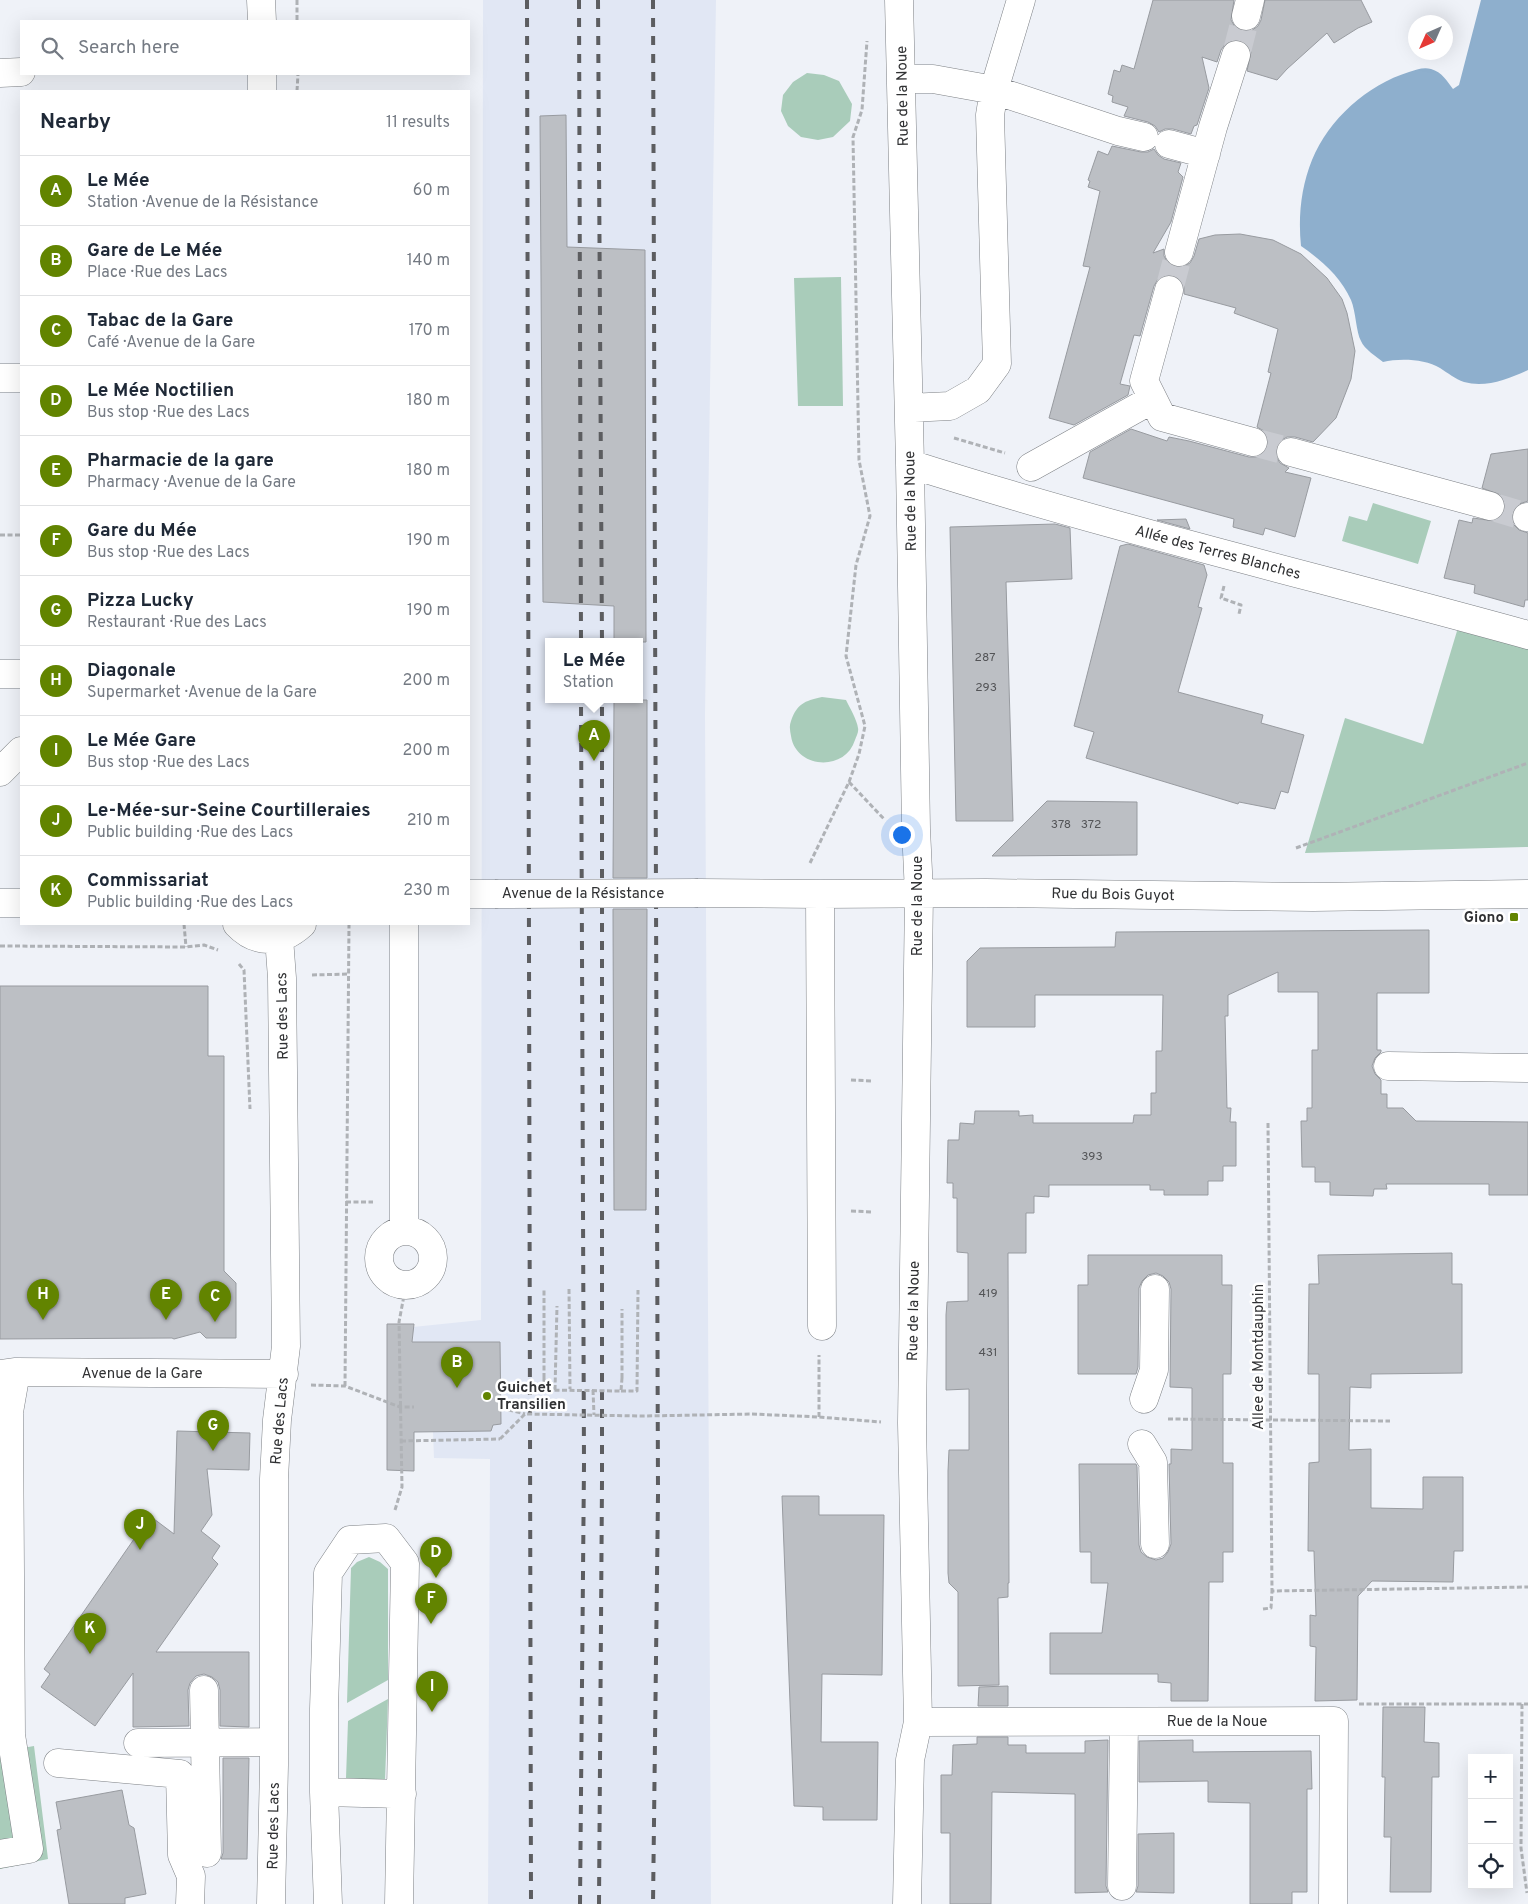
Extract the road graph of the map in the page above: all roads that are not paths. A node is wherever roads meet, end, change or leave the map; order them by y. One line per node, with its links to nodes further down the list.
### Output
1 (261, 0): 4 (street)
2 (899, 0): 9 (street, Rue de la Noue)
3 (1020, 0): 11 (street)
4 (262, 20)
5 (1236, 55): 12 (street)
6 (0, 72): 7 (street)
7 (20, 72)
8 (262, 75): 10 (street)
9 (902, 79): 11 (street); 18 (street, Rue de la Noue)
10 (262, 90)
11 (994, 90): 12 (street); 18 (street)
12 (1206, 154): 13 (street)
13 (1179, 252)
14 (1169, 290): 17 (street)
15 (0, 378): 16 (street)
16 (20, 378)
17 (1153, 399): 19 (street); 21 (street)
18 (909, 408): 22 (street, Rue de la Noue)
19 (1253, 442)
20 (1291, 452): 23 (street)
21 (1022, 461)
22 (910, 464): 24 (street, Allée des Terres Blanches); 30 (street, Rue de la Noue)
23 (1490, 506)
24 (1528, 635)
25 (0, 674): 26 (street)
26 (20, 674)
27 (20, 751): 28 (street)
28 (0, 772)
29 (698, 893): 31 (street, Avenue de la Résistance, bridge); 32 (street, Rue du Bois Guyot)
30 (919, 893): 32 (street, Rue du Bois Guyot); 33 (street, Rue du Bois Guyot); 50 (street, Rue de la Noue)
31 (470, 894)
32 (820, 894): 43 (street)
33 (1528, 894)
34 (0, 903): 35 (street)
35 (20, 903)
36 (238, 925): 38 (street)
37 (404, 925): 41 (street)
38 (290, 931): 45 (street, Rue des Lacs)
39 (1388, 1066): 40 (street)
40 (1528, 1068)
41 (404, 1231): 41 (street)
42 (1155, 1288): 46 (street)
43 (822, 1325)
44 (8, 1373): 45 (street, Avenue de la Gare); 52 (street)
45 (284, 1374): 54 (street, Rue des Lacs)
46 (1144, 1399)
47 (1142, 1444): 48 (street)
48 (1155, 1544)
49 (204, 1690): 53 (street)
50 (918, 1722): 51 (street, Rue de la Noue); 66 (street, Rue de la Noue)
51 (1124, 1722): 61 (street); 67 (street, Rue de la Noue)
52 (5, 1735): 60 (street)
53 (206, 1742): 54 (street); 55 (street); 59 (street)
54 (273, 1742): 63 (street, Rue des Lacs)
55 (138, 1743)
56 (58, 1763): 62 (street)
57 (324, 1792): 58 (street); 58 (street); 64 (street)
58 (402, 1794): 65 (street)
59 (207, 1853)
60 (0, 1854)
61 (1122, 1886)
62 (190, 1904)
63 (271, 1904)
64 (328, 1904)
65 (399, 1904)
66 (907, 1904)
67 (1332, 1904)

